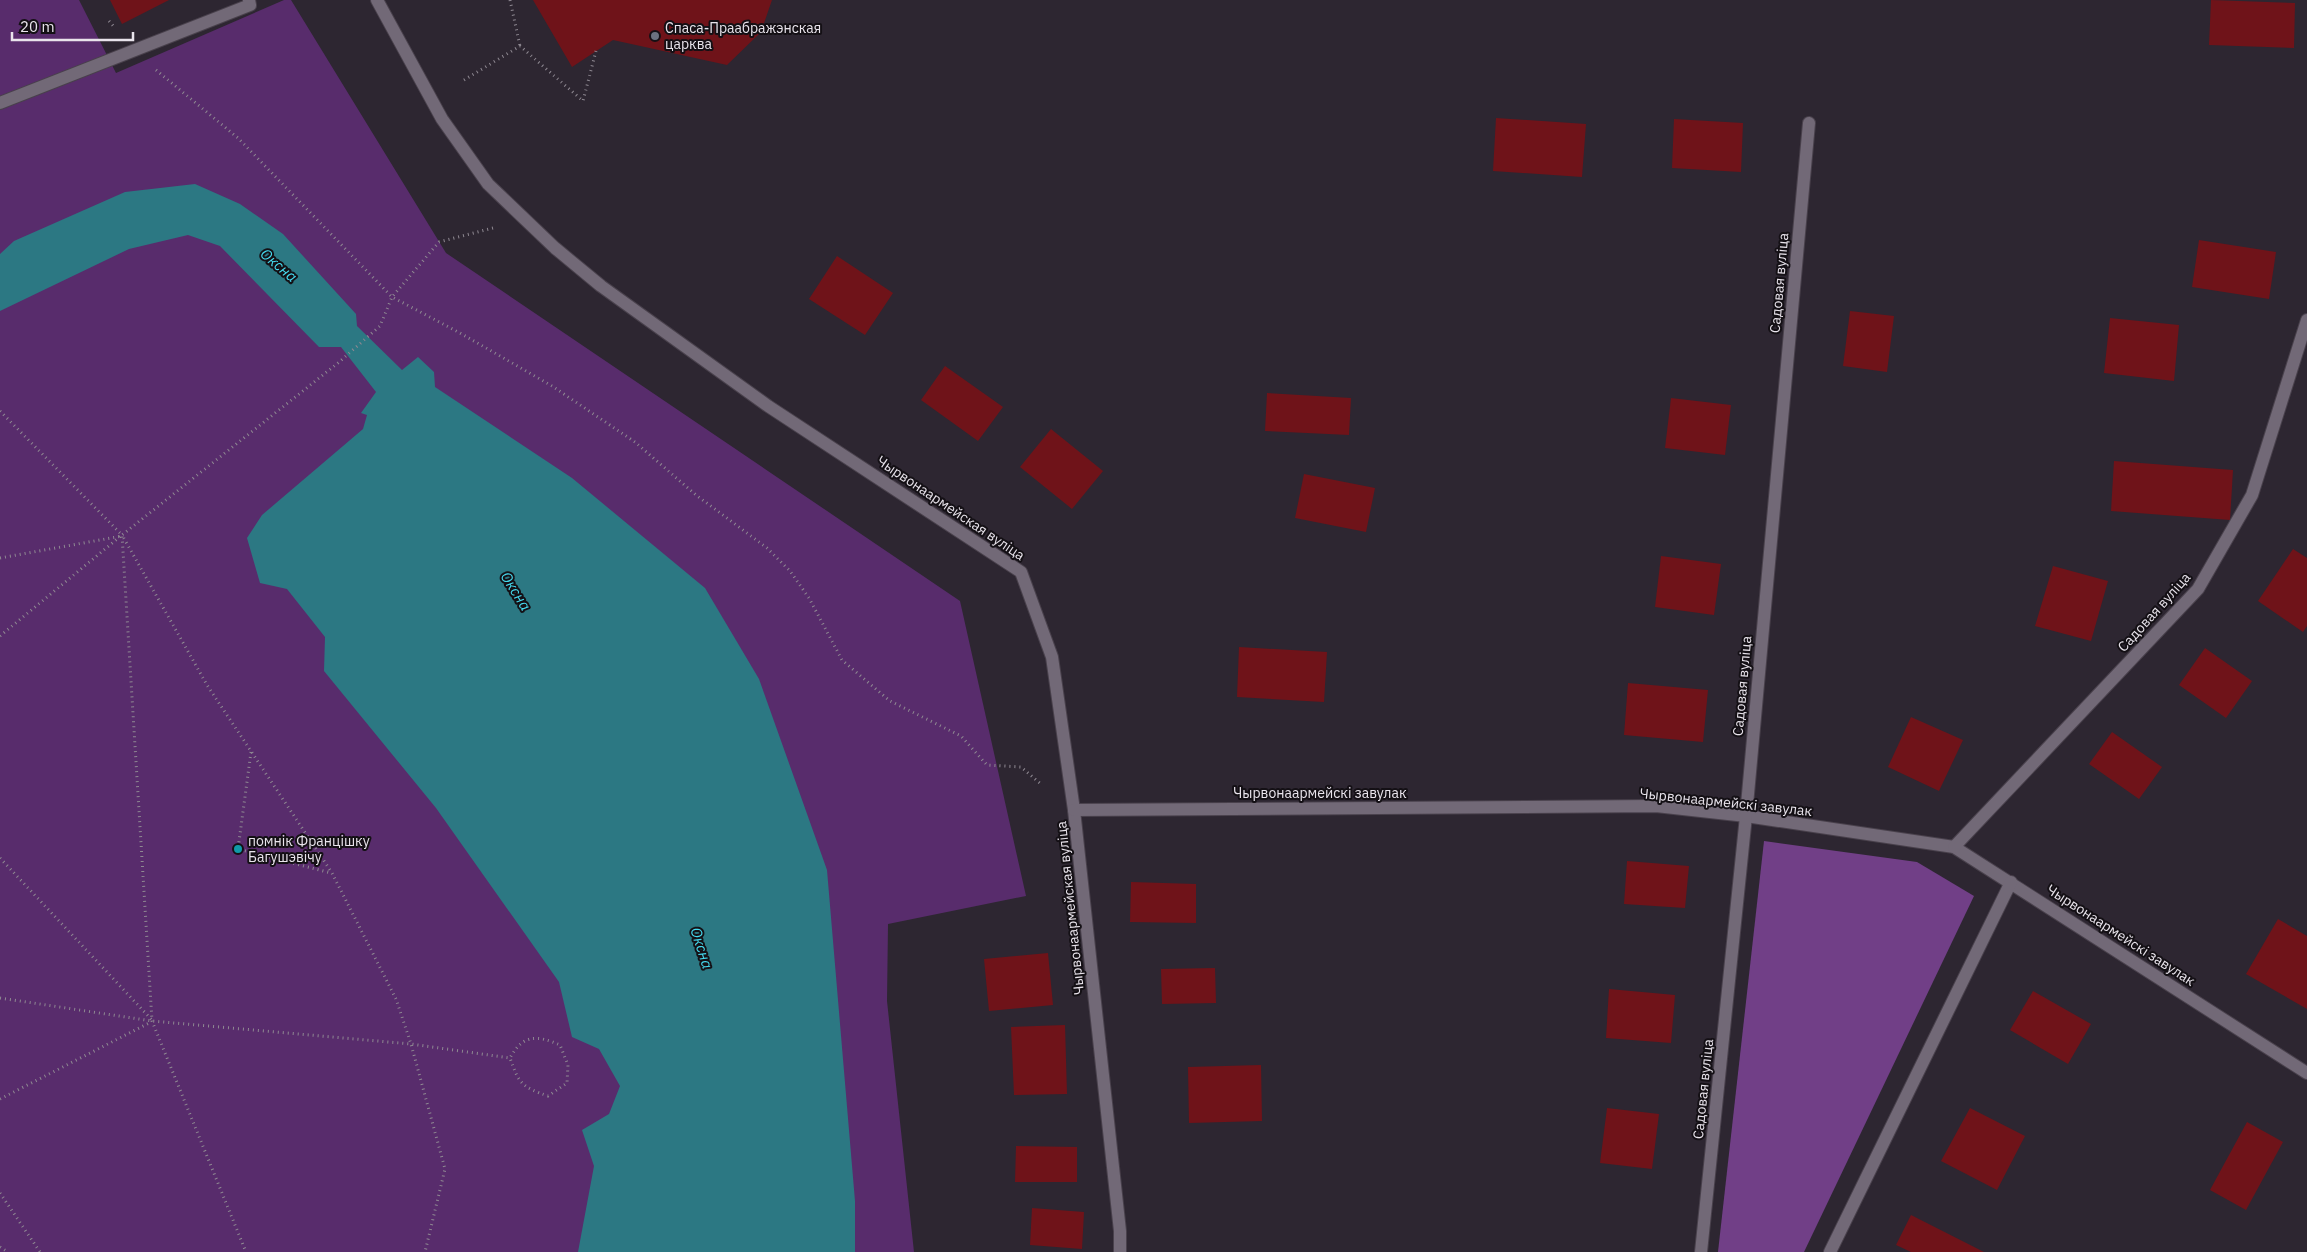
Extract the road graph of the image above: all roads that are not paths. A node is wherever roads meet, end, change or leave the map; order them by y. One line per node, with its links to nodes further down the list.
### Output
1 (249, 0): 3 (street)
2 (377, 0): 6 (street, Чырвонаармейская вуліца)
3 (0, 103)
4 (1809, 123): 7 (street, Садовая вуліца)
5 (2307, 320): 8 (street, Садовая вуліца)
6 (1074, 810): 7 (street, Чырвонаармейскі завулак); 11 (street, Чырвонаармейская вуліца)
7 (1746, 816): 8 (street, Чырвонаармейскі завулак); 12 (street, Садовая вуліца)
8 (1954, 847): 9 (street, Чырвонаармейскі завулак)
9 (2011, 882): 10 (street, Чырвонаармейскі завулак); 13 (street)
10 (2307, 1074)
11 (1120, 1252)
12 (1701, 1252)
13 (1830, 1252)

